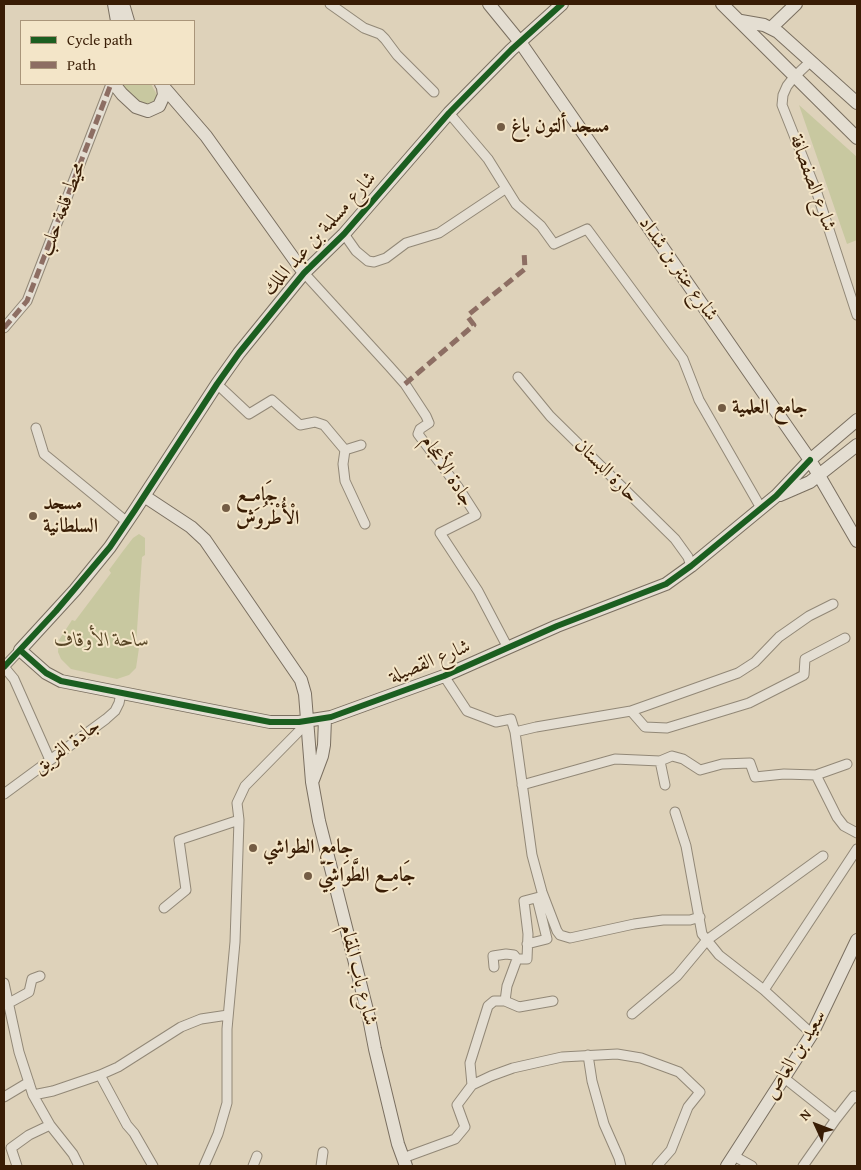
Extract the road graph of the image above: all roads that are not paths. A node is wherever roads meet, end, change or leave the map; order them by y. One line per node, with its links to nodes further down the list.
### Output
1 (114, 4): 8 (street)
2 (123, 4): 9 (street)
3 (330, 4): 18 (street)
4 (489, 4): 12 (street, شارع عنتر بن شداد)
5 (562, 4): 12 (street, شارع مسلمة بن عبد الملك)
6 (722, 4): 10 (street)
7 (796, 4): 11 (street)
8 (117, 20)
9 (128, 20)
10 (741, 21): 11 (street); 14 (street)
11 (771, 28): 13 (street)
12 (520, 42): 20 (street, شارع مسلمة بن عبد الملك); 34 (street, شارع عنتر بن شداد)
13 (811, 61): 14 (street, شارع الصفصافة); 19 (street)
14 (794, 76): 21 (street); 25 (street, شارع الصفصافة)
15 (113, 85): 26 (street, محيط قلعة حلب)
16 (114, 85): 17 (street)
17 (162, 86): 24 (street)
18 (434, 92)
19 (857, 103)
20 (449, 113): 22 (street); 23 (street, شارع مسلمة بن عبد الملك)
21 (857, 138)
22 (505, 189): 23 (street); 38 (street)
23 (344, 234): 24 (street, شارع مسلمة بن عبد الملك)
24 (304, 273): 28 (street, شارع مسلمة بن عبد الملك); 45 (street, جادة الأعجام)
25 (857, 315)
26 (4, 328)
27 (518, 377): 42 (street, حارة البستان)
28 (217, 384): 33 (street); 36 (street, شارع مسلمة بن عبد الملك)
29 (857, 420): 34 (street, شارع القصيلة)
30 (36, 428): 39 (street)
31 (857, 445): 35 (street, شارع القصيلة)
32 (361, 446): 33 (street)
33 (345, 450): 40 (street)
34 (810, 460): 35 (street, شارع عنتر بن شداد); 37 (street, شارع القصيلة)
35 (820, 475): 37 (street, شارع القصيلة); 41 (street, شارع عنتر بن شداد)
36 (144, 496): 39 (street, شارع مسلمة بن عبد الملك); 52 (street, شارع باب المقام)
37 (776, 496): 38 (street, شارع القصيلة)
38 (761, 508): 42 (street, شارع القصيلة)
39 (127, 522): 46 (street, شارع مسلمة بن عبد الملك)
40 (365, 524)
41 (857, 541)
42 (691, 566): 45 (street, شارع القصيلة)
43 (834, 604): 50 (street)
44 (845, 638): 50 (street)
45 (508, 648): 48 (street, شارع القصيلة)
46 (20, 650): 47 (street); 49 (street, شارع القصيلة)
47 (4, 667): 54 (street)
48 (444, 676): 51 (street, شارع القصيلة); 53 (street)
49 (121, 693): 52 (street, شارع القصيلة); 54 (street, جادة الفريق)
50 (631, 711): 53 (street)
51 (325, 719): 52 (street, شارع القصيلة); 58 (street)
52 (308, 722): 58 (street, شارع باب المقام); 63 (street)
53 (515, 732): 59 (street)
54 (50, 760): 61 (street, جادة الفريق)
55 (660, 761): 57 (street); 59 (street); 60 (street)
56 (847, 764): 57 (street)
57 (816, 775): 64 (street)
58 (312, 782): 98 (street, شارع باب المقام)
59 (522, 785): 67 (street)
60 (665, 785)
61 (4, 794)
62 (675, 812): 69 (street)
63 (239, 820): 68 (street); 83 (street)
64 (857, 833)
65 (857, 849): 78 (street)
66 (823, 856): 70 (street)
67 (540, 897): 69 (street); 72 (street); 72 (street)
68 (164, 908)
69 (700, 917): 70 (street)
70 (708, 940): 78 (street); 82 (street)
71 (857, 940): 73 (street, سعيد بن العاص)
72 (528, 944): 74 (street)
73 (854, 958): 84 (street, سعيد بن العاص)
74 (517, 959): 75 (street); 79 (street)
75 (494, 968)
76 (40, 976): 81 (street)
77 (4, 983): 81 (street)
78 (764, 990): 84 (street)
79 (505, 1001): 80 (street); 89 (street)
80 (552, 1001)
81 (9, 1002): 88 (street)
82 (632, 1014)
83 (228, 1015): 86 (street); 102 (street)
84 (812, 1034): 87 (street, سعيد بن العاص)
85 (588, 1054): 89 (street); 105 (street); 106 (street)
86 (100, 1075): 90 (street); 101 (street)
87 (783, 1077): 93 (street); 97 (street, سعيد بن العاص)
88 (29, 1082): 90 (street); 92 (street)
89 (472, 1085): 98 (street)
90 (33, 1095): 94 (street)
91 (856, 1095): 93 (street)
92 (4, 1098)
93 (836, 1119): 108 (street)
94 (50, 1125): 99 (street); 100 (street)
95 (323, 1152): 104 (street)
96 (257, 1156): 103 (street)
97 (731, 1161): 107 (street)
98 (404, 1162)
99 (17, 1166)
100 (79, 1166)
101 (153, 1166)
102 (204, 1166)
103 (253, 1166)
104 (321, 1166)
105 (621, 1166)
106 (657, 1166)
107 (752, 1166)
108 (803, 1166)

